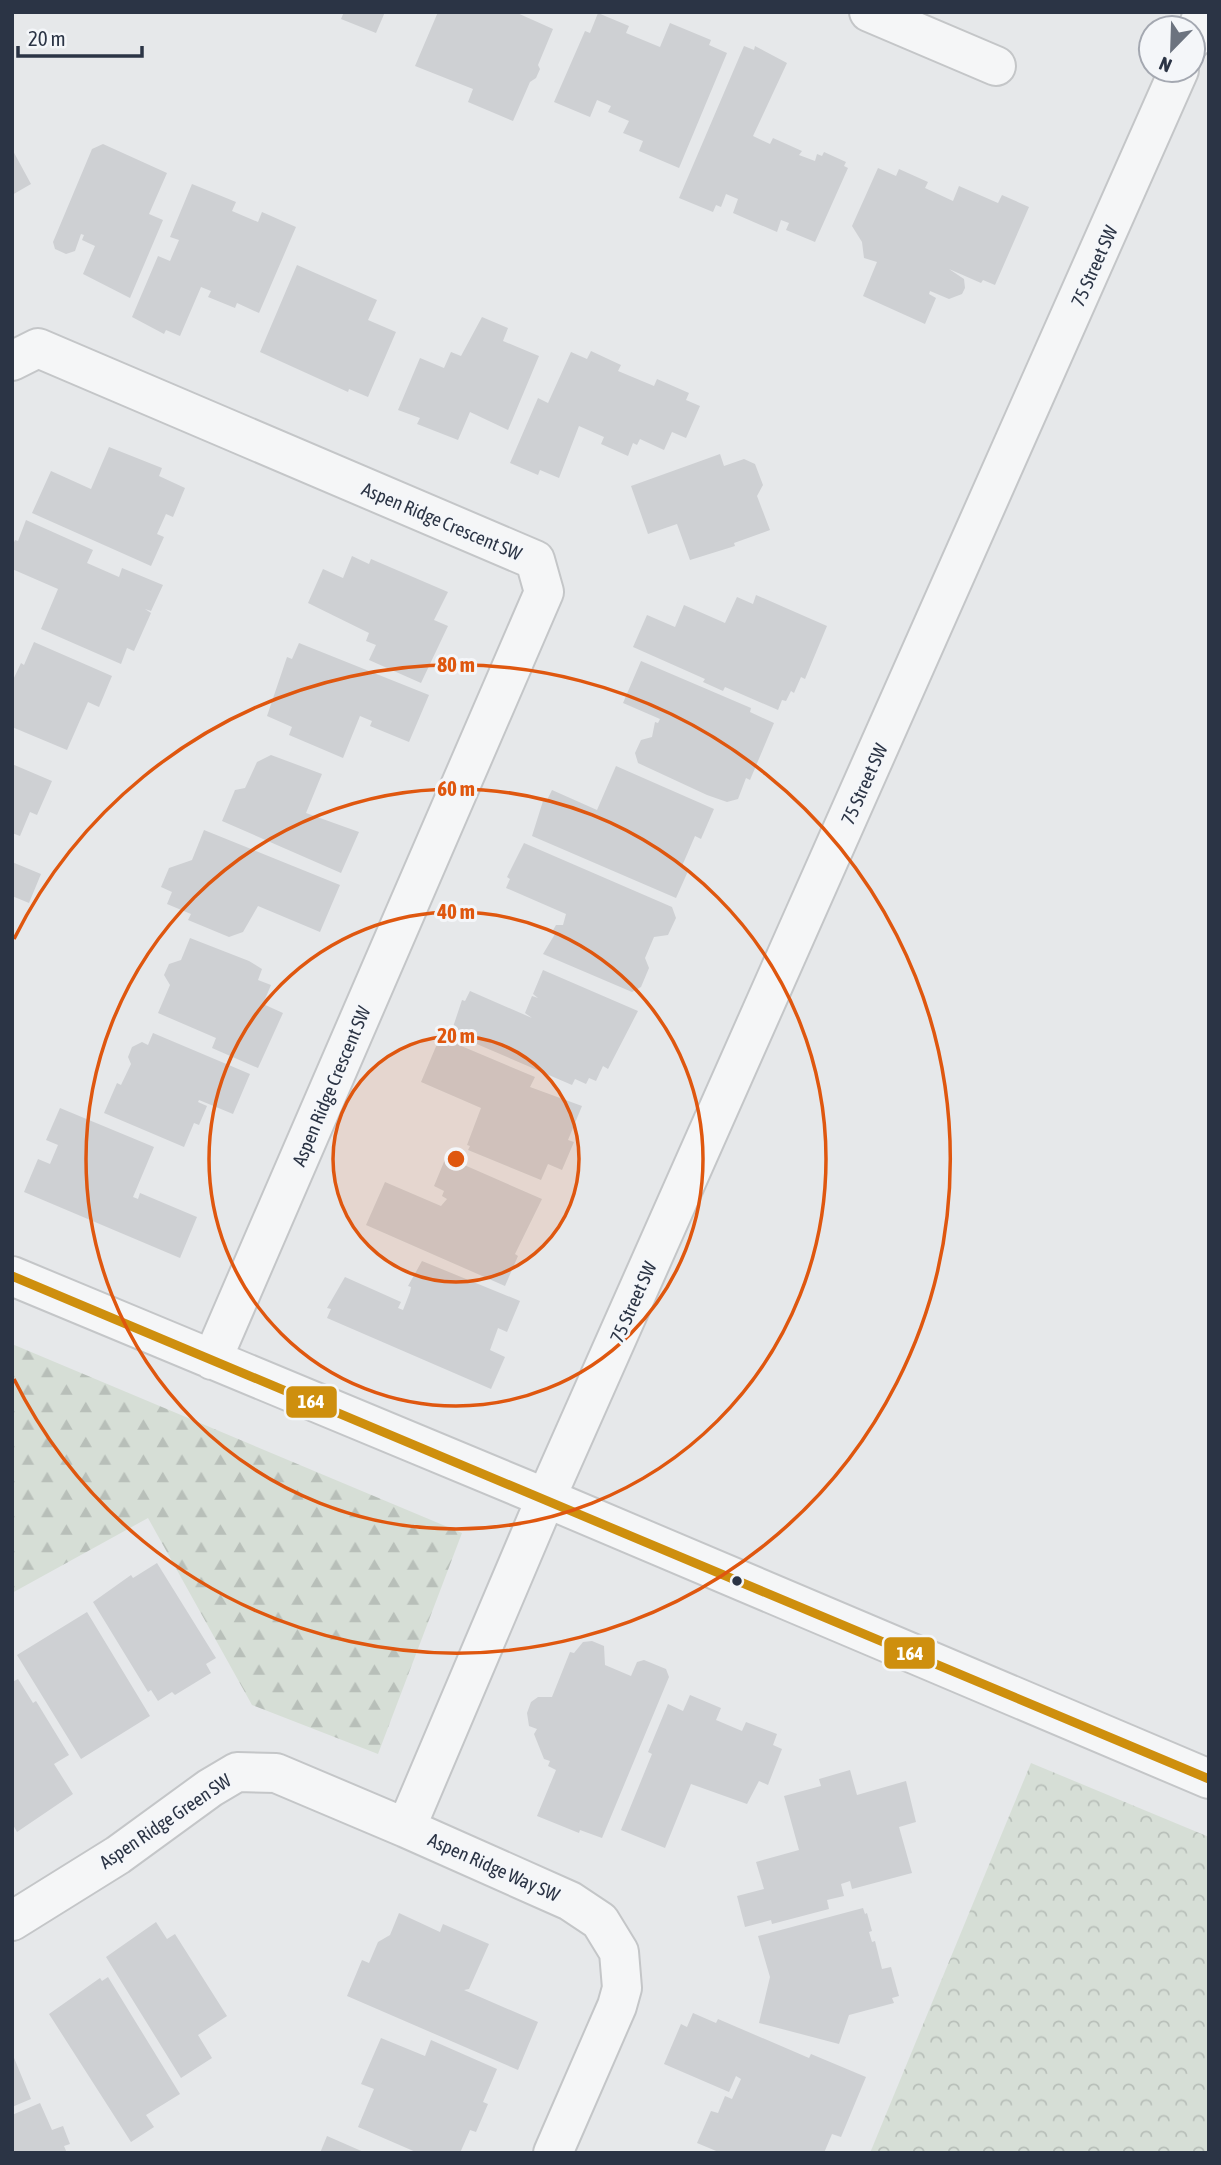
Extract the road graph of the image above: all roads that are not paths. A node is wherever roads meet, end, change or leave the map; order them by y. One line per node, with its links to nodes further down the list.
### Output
1 (869, 12): 2 (street)
2 (996, 66)
3 (1173, 84): 7 (street, 75 Street SW)
4 (12, 361): 6 (street, Aspen Ridge Crescent SW)
5 (12, 1276): 6 (street)
6 (212, 1360): 7 (street)
7 (547, 1498): 8 (street); 9 (street, Aspen Ridge Way SW)
8 (1209, 1779)
9 (406, 1828): 10 (street, Aspen Ridge Green SW); 11 (street, Aspen Ridge Way SW)
10 (12, 1922)
11 (553, 2153)

